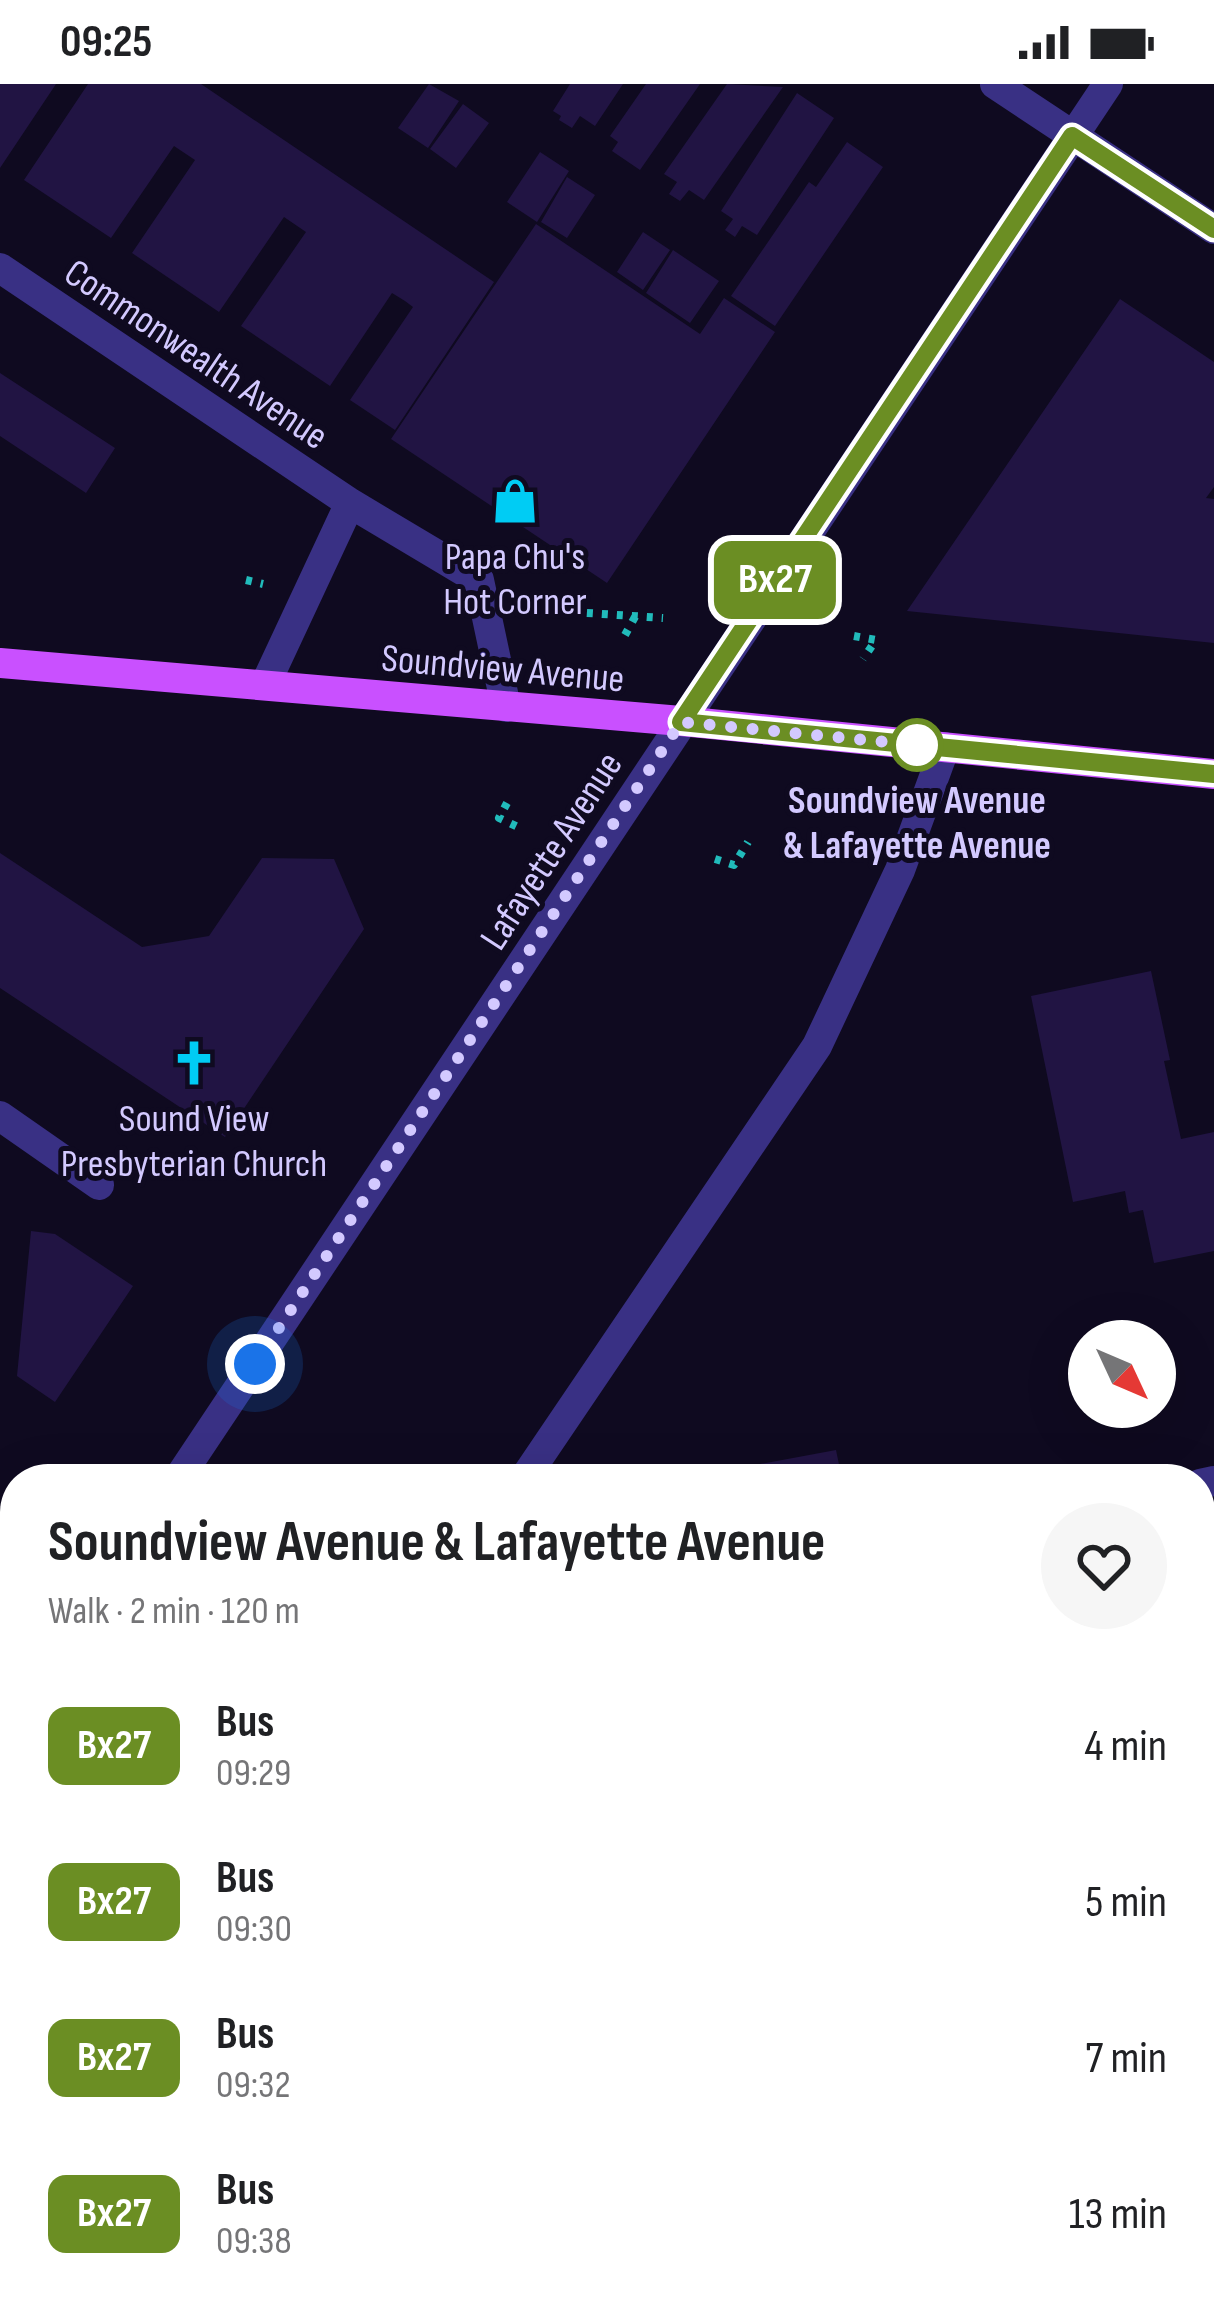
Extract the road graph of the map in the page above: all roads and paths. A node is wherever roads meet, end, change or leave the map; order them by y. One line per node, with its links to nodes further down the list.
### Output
1 (995, 84): 3 (street)
2 (1108, 84): 3 (street, Lafayette Avenue)
3 (1072, 136): 4 (street); 16 (street, Lafayette Avenue)
4 (1214, 229)
5 (0, 268): 6 (street, Commonwealth Avenue)
6 (350, 502): 14 (street); 15 (street, Commonwealth Avenue)
7 (522, 608): 8 (path)
8 (636, 615): 9 (path); 10 (path)
9 (663, 617)
10 (625, 635)
11 (854, 635): 12 (path)
12 (863, 659)
13 (0, 663): 14 (main road, Soundview Avenue)
14 (265, 686): 15 (main road, Soundview Avenue)
15 (506, 706): 16 (main road, Soundview Avenue)
16 (681, 722): 17 (main road, Soundview Avenue); 25 (street, Lafayette Avenue)
17 (945, 748): 18 (main road, Soundview Avenue); 26 (street)
18 (1214, 774)
19 (507, 802): 20 (path)
20 (522, 830)
21 (748, 842): 22 (path)
22 (715, 860)
23 (0, 1116): 24 (street)
24 (99, 1185)
25 (188, 1464)
26 (534, 1464)

